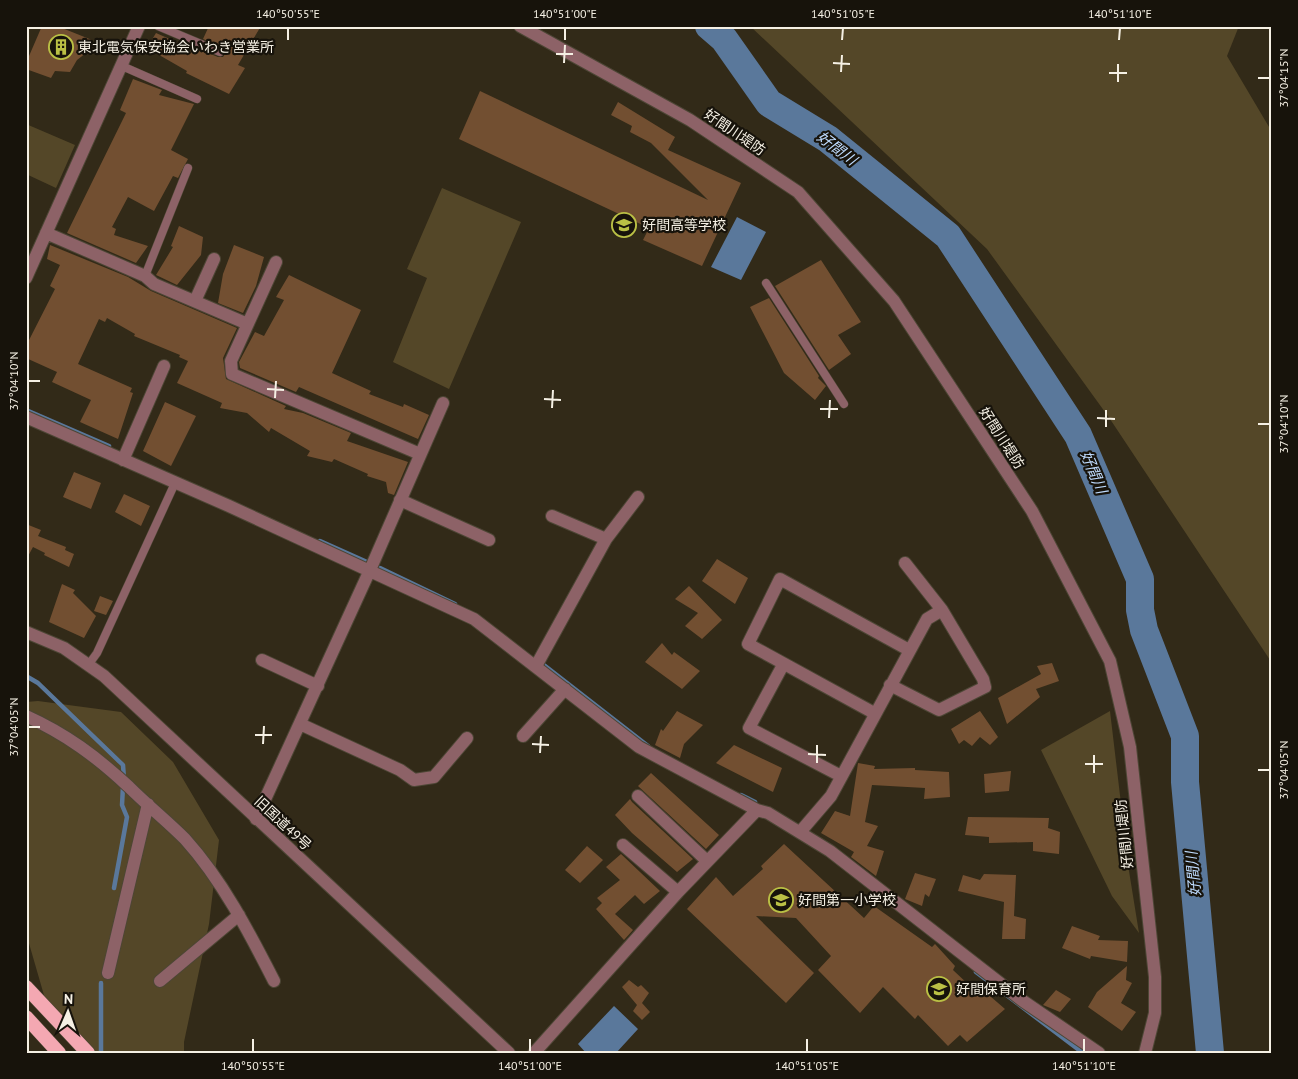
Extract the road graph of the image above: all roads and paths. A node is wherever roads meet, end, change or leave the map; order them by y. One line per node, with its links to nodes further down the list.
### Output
1 (139, 26): 5 (street)
2 (158, 26): 4 (lane)
3 (520, 26): 65 (street, 好間川堤防)
4 (220, 52)
5 (122, 66): 6 (lane); 8 (street)
6 (197, 99)
7 (188, 168): 11 (lane)
8 (46, 234): 11 (street); 12 (street)
9 (214, 258): 14 (street)
10 (276, 262): 20 (street)
11 (145, 276): 14 (street)
12 (26, 278)
13 (766, 283): 18 (lane)
14 (195, 301): 15 (street)
15 (243, 322)
16 (164, 366): 21 (street)
17 (443, 403): 20 (street)
18 (844, 404)
19 (26, 417): 21 (street)
20 (420, 454): 24 (street)
21 (123, 460): 22 (street)
22 (176, 483): 29 (street); 35 (lane)
23 (638, 497): 26 (street)
24 (400, 500): 27 (street); 29 (street)
25 (552, 516): 26 (street)
26 (606, 539): 34 (street)
27 (489, 540)
28 (905, 563): 30 (street)
29 (370, 570): 34 (street); 38 (street)
30 (942, 610): 32 (street); 37 (street)
31 (26, 632): 35 (street, 旧国道49号)
32 (909, 650): 36 (street); 37 (street)
33 (262, 660): 38 (street)
34 (538, 662): 39 (street)
35 (89, 664): 49 (street, 旧国道49号)
36 (783, 665): 40 (street); 45 (street)
37 (890, 685): 40 (street)
38 (318, 686): 42 (street)
39 (566, 689): 43 (street); 48 (street)
40 (874, 713): 45 (street)
41 (26, 716): 47 (street)
42 (300, 724): 44 (street); 49 (street)
43 (523, 736)
44 (467, 738)
45 (841, 776): 50 (street)
46 (638, 796): 52 (street)
47 (148, 804): 54 (street); 55 (street)
48 (757, 810): 50 (street); 52 (street)
49 (256, 819): 62 (street, 旧国道49号)
50 (800, 831): 64 (street)
51 (623, 845): 53 (street)
52 (707, 861): 53 (street)
53 (678, 892): 63 (street)
54 (239, 915): 56 (street); 57 (street)
55 (108, 973)
56 (160, 981)
57 (274, 981)
58 (26, 987): 61 (highway)
59 (26, 1017): 60 (highway)
60 (60, 1053)
61 (88, 1053)
62 (509, 1053)
63 (534, 1053)
64 (1098, 1053)
65 (1145, 1053)

